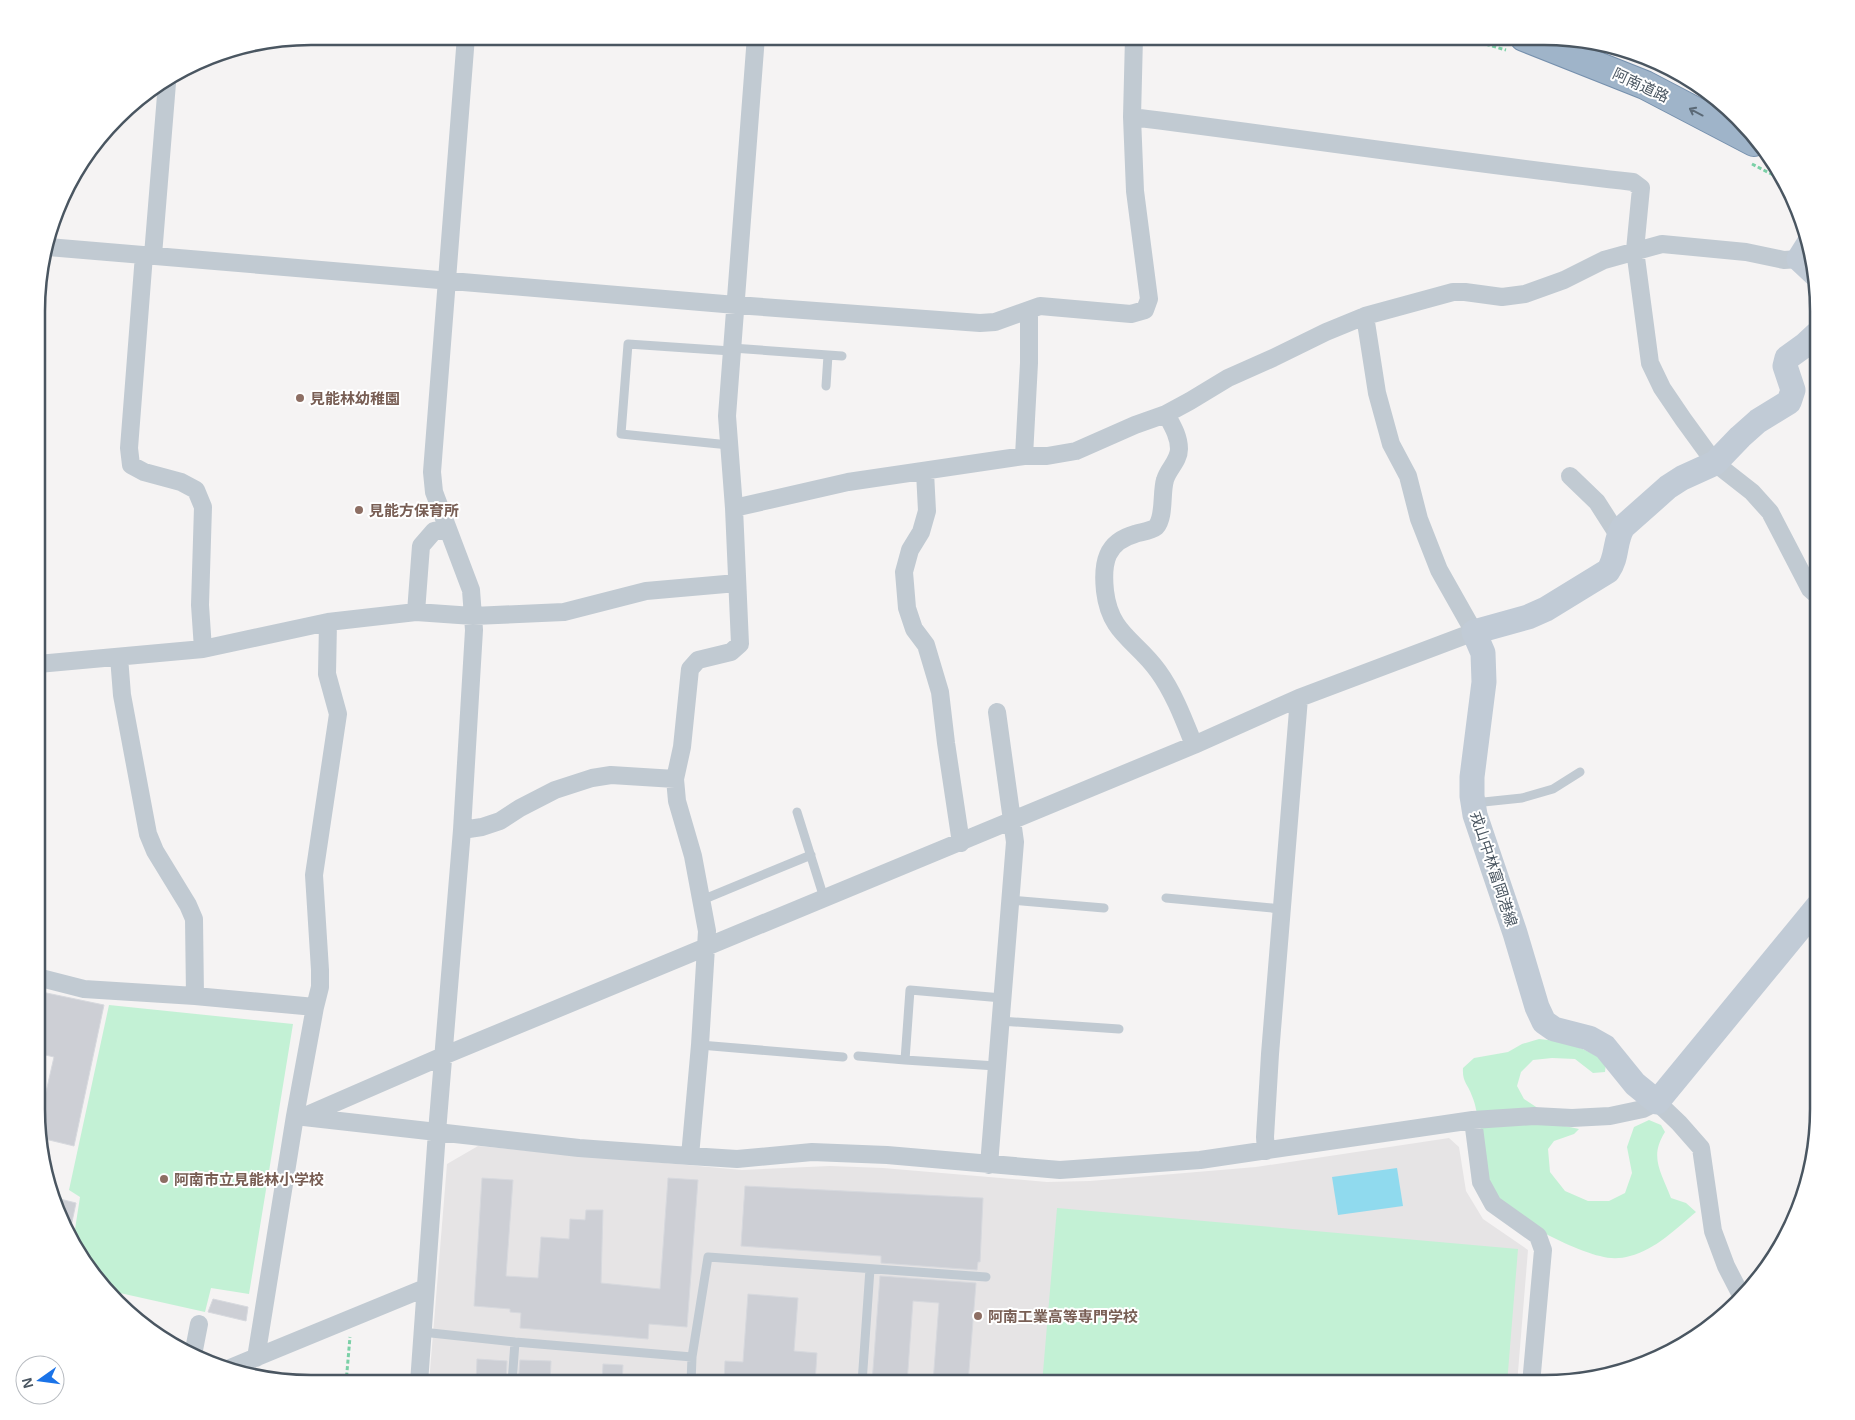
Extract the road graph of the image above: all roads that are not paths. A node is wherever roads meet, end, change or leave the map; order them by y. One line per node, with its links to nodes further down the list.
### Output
1 (465, 45): 12 (street)
2 (755, 45): 13 (street)
3 (1134, 45): 6 (street)
4 (1544, 45): 7 (highway, 阿南道路, one-way to 4)
5 (168, 87): 10 (street)
6 (1132, 117): 9 (street); 14 (street)
7 (1745, 137)
8 (53, 247): 10 (street)
9 (1634, 250): 11 (street); 15 (street); 24 (street)
10 (149, 255): 12 (street); 36 (street)
11 (1805, 258)
12 (448, 280): 13 (street); 28 (street)
13 (736, 305): 14 (street); 17 (street)
14 (1029, 310): 23 (street)
15 (1365, 316): 21 (street); 35 (street)
16 (1810, 340): 24 (main road)
17 (732, 350): 18 (lane); 22 (street); 22 (lane)
18 (828, 355): 19 (lane); 20 (lane)
19 (842, 356)
20 (826, 386)
21 (1166, 414): 23 (street); 41 (street)
22 (729, 445): 27 (street)
23 (1024, 456): 25 (street)
24 (1715, 463): 29 (main road); 31 (street)
25 (925, 472): 27 (street); 48 (street)
26 (1570, 476): 29 (street)
27 (734, 508): 30 (street)
28 (448, 529): 32 (street); 33 (street)
29 (1618, 535): 35 (main road)
30 (737, 583): 33 (street); 43 (street)
31 (1810, 589)
32 (416, 612): 33 (street); 34 (street)
33 (472, 616): 47 (street)
34 (328, 622): 36 (street); 61 (street)
35 (1474, 632): 39 (street); 44 (main road, 戎山中林富岡港線)
36 (203, 649): 37 (street)
37 (119, 657): 38 (street); 59 (street)
38 (45, 663)
39 (1299, 698): 41 (street); 55 (street)
40 (997, 712): 46 (street)
41 (1194, 746): 46 (street)
42 (1580, 772): 44 (lane)
43 (675, 779): 47 (street); 52 (street)
44 (1473, 803): 70 (main road, 戎山中林富岡港線)
45 (797, 812): 49 (lane)
46 (1012, 821): 48 (street); 53 (street)
47 (462, 830): 65 (street)
48 (961, 843): 50 (street)
49 (811, 855): 50 (lane); 52 (lane)
50 (824, 898): 57 (street)
51 (1166, 898): 55 (lane)
52 (702, 900): 57 (street)
53 (1010, 900): 54 (lane); 60 (street)
54 (1104, 908)
55 (1282, 909): 74 (street)
56 (1810, 916): 70 (main road)
57 (706, 947): 64 (street); 65 (street)
58 (45, 979): 59 (street)
59 (195, 996): 61 (street)
60 (1002, 998): 62 (street); 68 (lane)
61 (315, 1007): 71 (street)
62 (1000, 1021): 63 (lane); 69 (street)
63 (1120, 1029)
64 (700, 1045): 67 (lane); 75 (street)
65 (443, 1056): 71 (street); 73 (street)
66 (858, 1056): 68 (lane)
67 (844, 1057)
68 (905, 1060): 69 (lane)
69 (996, 1066): 76 (street)
70 (1657, 1102): 72 (street); 80 (street)
71 (299, 1116): 73 (street); 86 (street)
72 (1473, 1120): 74 (street); 92 (street)
73 (438, 1132): 75 (street); 79 (street)
74 (1266, 1151): 76 (street)
75 (690, 1156): 76 (street)
76 (989, 1165)
77 (870, 1269): 78 (lane); 85 (lane); 91 (lane)
78 (986, 1277)
79 (425, 1288): 82 (street); 86 (street)
80 (1738, 1290)
81 (199, 1324): 84 (street)
82 (422, 1332): 83 (lane); 88 (street)
83 (515, 1342): 85 (lane); 89 (lane)
84 (194, 1349)
85 (692, 1357): 90 (lane)
86 (256, 1358): 87 (street)
87 (238, 1365)
88 (419, 1375)
89 (513, 1375)
90 (691, 1375)
91 (863, 1375)
92 (1533, 1375)

